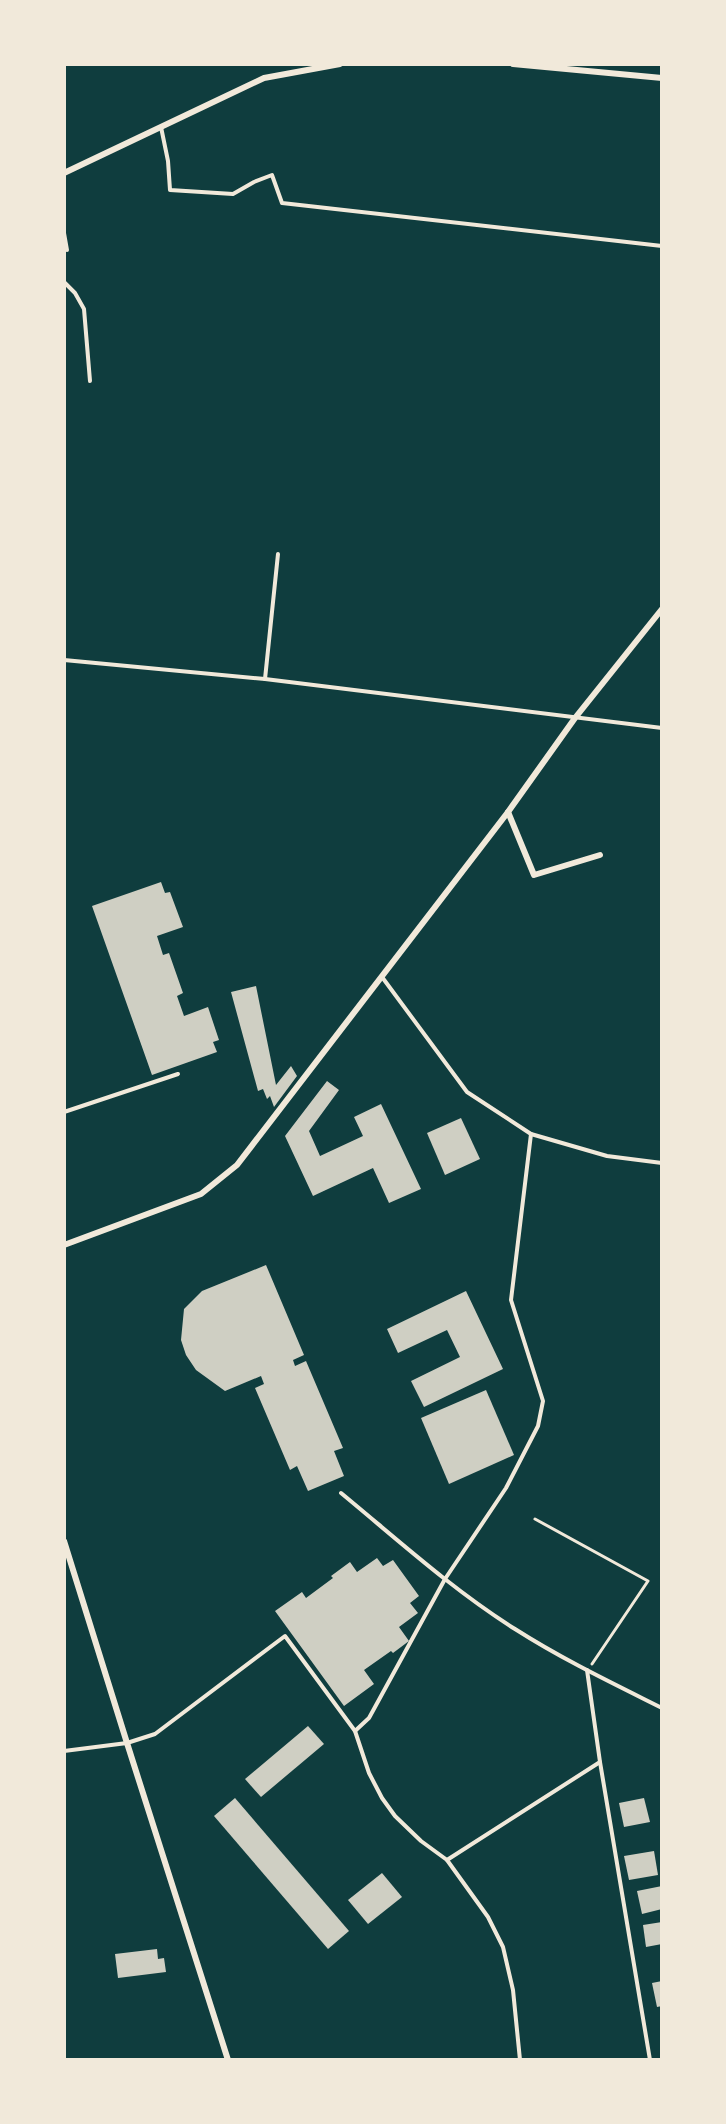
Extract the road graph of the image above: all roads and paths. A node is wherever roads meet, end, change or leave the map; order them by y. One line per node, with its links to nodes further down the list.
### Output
1 (340, 64): 4 (street)
2 (513, 64): 3 (street)
3 (662, 78)
4 (161, 127): 5 (street); 7 (lane)
5 (64, 173)
6 (64, 233): 8 (lane)
7 (662, 246)
8 (67, 250)
9 (64, 282): 10 (lane)
10 (90, 381)
11 (278, 554): 14 (lane)
12 (662, 609): 15 (street)
13 (64, 660): 14 (lane)
14 (265, 679): 15 (lane)
15 (574, 718): 16 (lane); 17 (street)
16 (662, 728)
17 (508, 812): 18 (street); 19 (street)
18 (600, 855)
19 (382, 977): 22 (lane); 24 (street)
20 (178, 1074): 21 (lane)
21 (64, 1112)
22 (531, 1134): 23 (lane); 28 (lane)
23 (662, 1163)
24 (64, 1245)
25 (341, 1493): 28 (lane)
26 (535, 1518): 29 (path)
27 (64, 1541): 32 (street)
28 (445, 1579): 29 (lane); 31 (lane)
29 (587, 1670): 30 (lane); 34 (lane)
30 (662, 1708)
31 (355, 1731): 32 (lane); 35 (lane)
32 (127, 1743): 33 (lane); 36 (street)
33 (64, 1751)
34 (600, 1762): 35 (lane); 38 (lane)
35 (447, 1860): 37 (lane)
36 (228, 2060)
37 (520, 2060)
38 (650, 2060)

